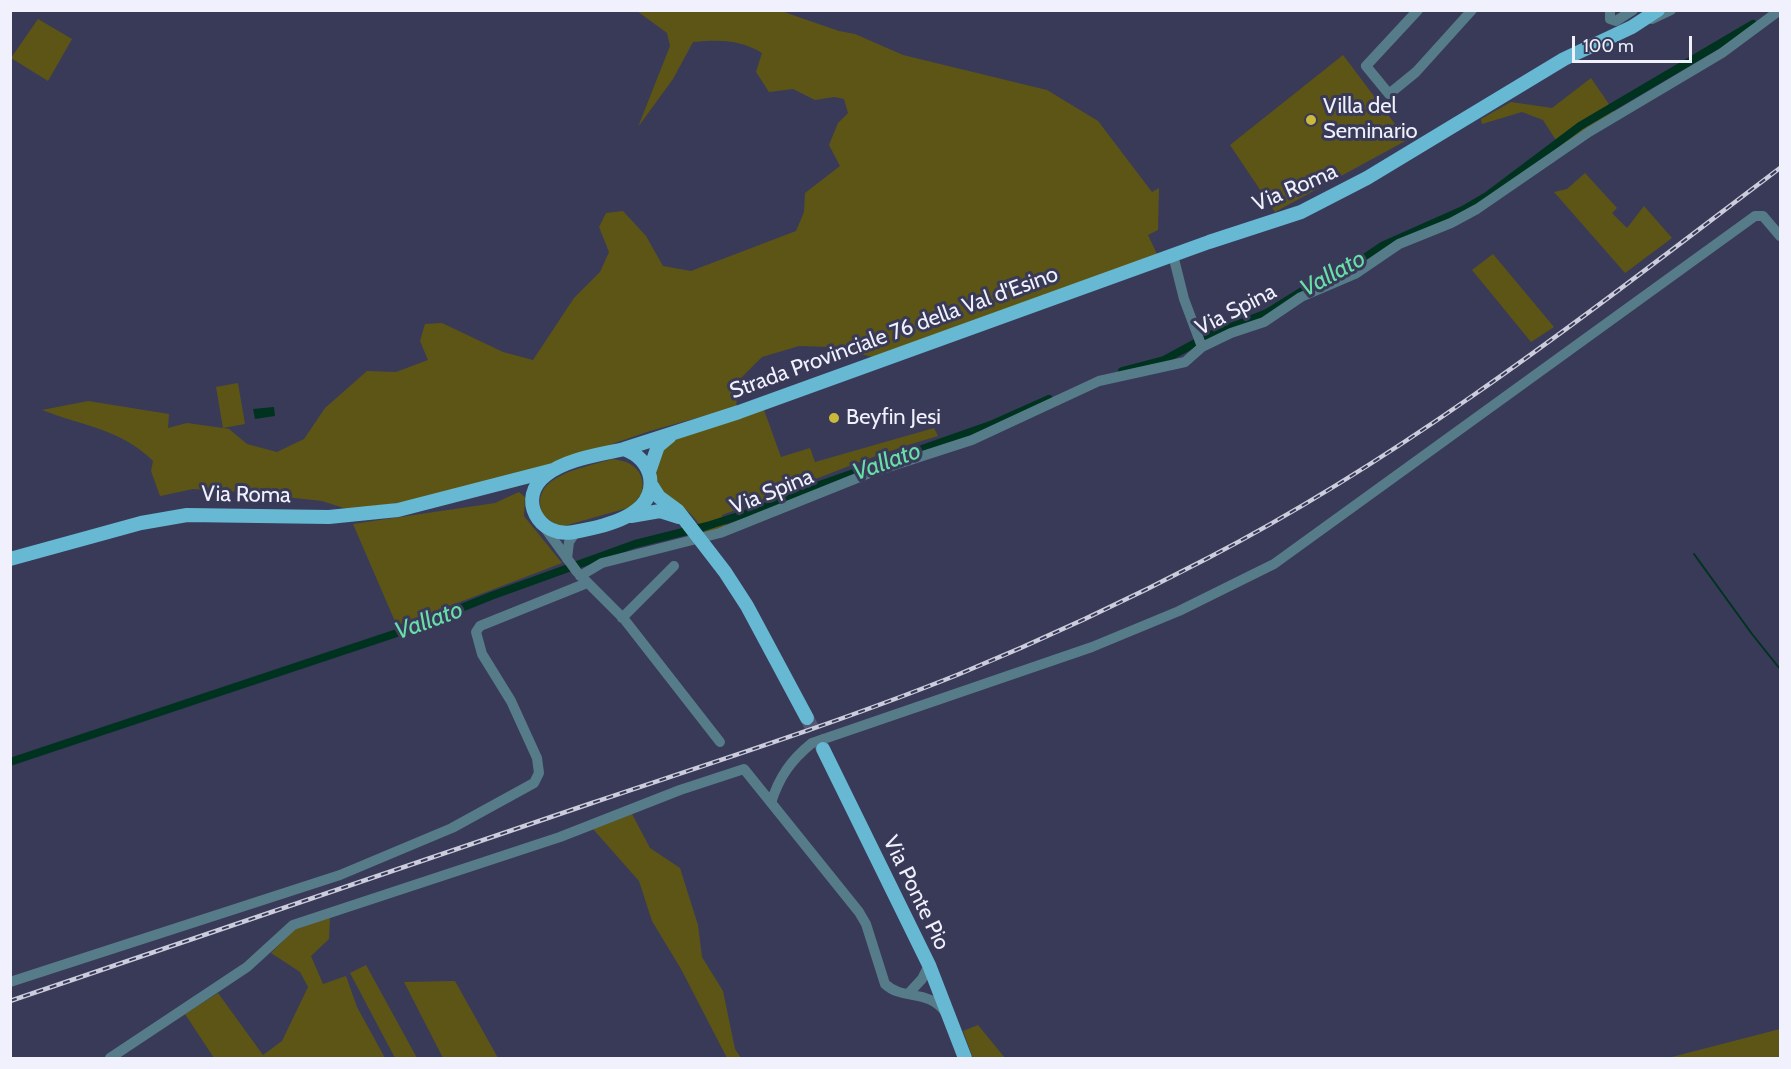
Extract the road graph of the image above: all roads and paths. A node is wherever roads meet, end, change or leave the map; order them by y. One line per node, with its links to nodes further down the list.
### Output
1 (1418, 10): 2 (street)
2 (1472, 10)
3 (1633, 10): 7 (street)
4 (1658, 10): 8 (main road, Via Roma)
5 (1671, 10): 8 (street)
6 (1780, 10): 12 (street, Via Spina)
7 (1611, 16)
8 (1632, 27): 10 (main road, Via Roma)
9 (1780, 236): 32 (street)
10 (1173, 255): 11 (main road, Via Roma); 12 (street)
11 (1123, 273): 13 (main road, Strada Provinciale 76 della Val d'Esino)
12 (1201, 343): 23 (street, Via Spina)
13 (678, 430): 14 (main road, Strada Provinciale 76 della Val d'Esino); 16 (main road, Strada Provinciale 76 della Val d'Esino)
14 (624, 449): 15 (main road, Strada Provinciale 76 della Val d'Esino); 16 (main road)
15 (553, 470): 17 (main road, Strada Provinciale 76 della Val d'Esino); 18 (main road)
16 (650, 479): 19 (main road, Strada Provinciale 76 della Val d'Esino); 20 (main road)
17 (483, 489): 18 (main road); 24 (main road, Via Roma)
18 (532, 495): 21 (main road)
19 (629, 516): 20 (main road); 22 (main road, Strada Provinciale 76 della Val d'Esino)
20 (685, 521): 23 (main road)
21 (544, 528): 22 (main road, Strada Provinciale 76 della Val d'Esino); 25 (street)
22 (576, 532): 25 (street)
23 (699, 536): 27 (street, Via Spina); 29 (main road)
24 (10, 559)
25 (568, 560): 27 (street)
26 (674, 566): 28 (street)
27 (581, 577): 28 (street); 34 (street, Via Spina)
28 (622, 618): 30 (street)
29 (807, 718)
30 (720, 742)
31 (823, 749): 33 (main road, Via Ponte Pio)
32 (771, 803): 36 (street); 39 (street)
33 (929, 965): 35 (main road, Via Ponte Pio); 36 (street)
34 (10, 982)
35 (937, 985): 36 (street); 37 (street); 38 (main road, Via Ponte Pio)
36 (908, 993): 37 (street)
37 (925, 996): 38 (street)
38 (948, 1016): 40 (main road, Via Ponte Pio)
39 (110, 1059)
40 (965, 1059)

